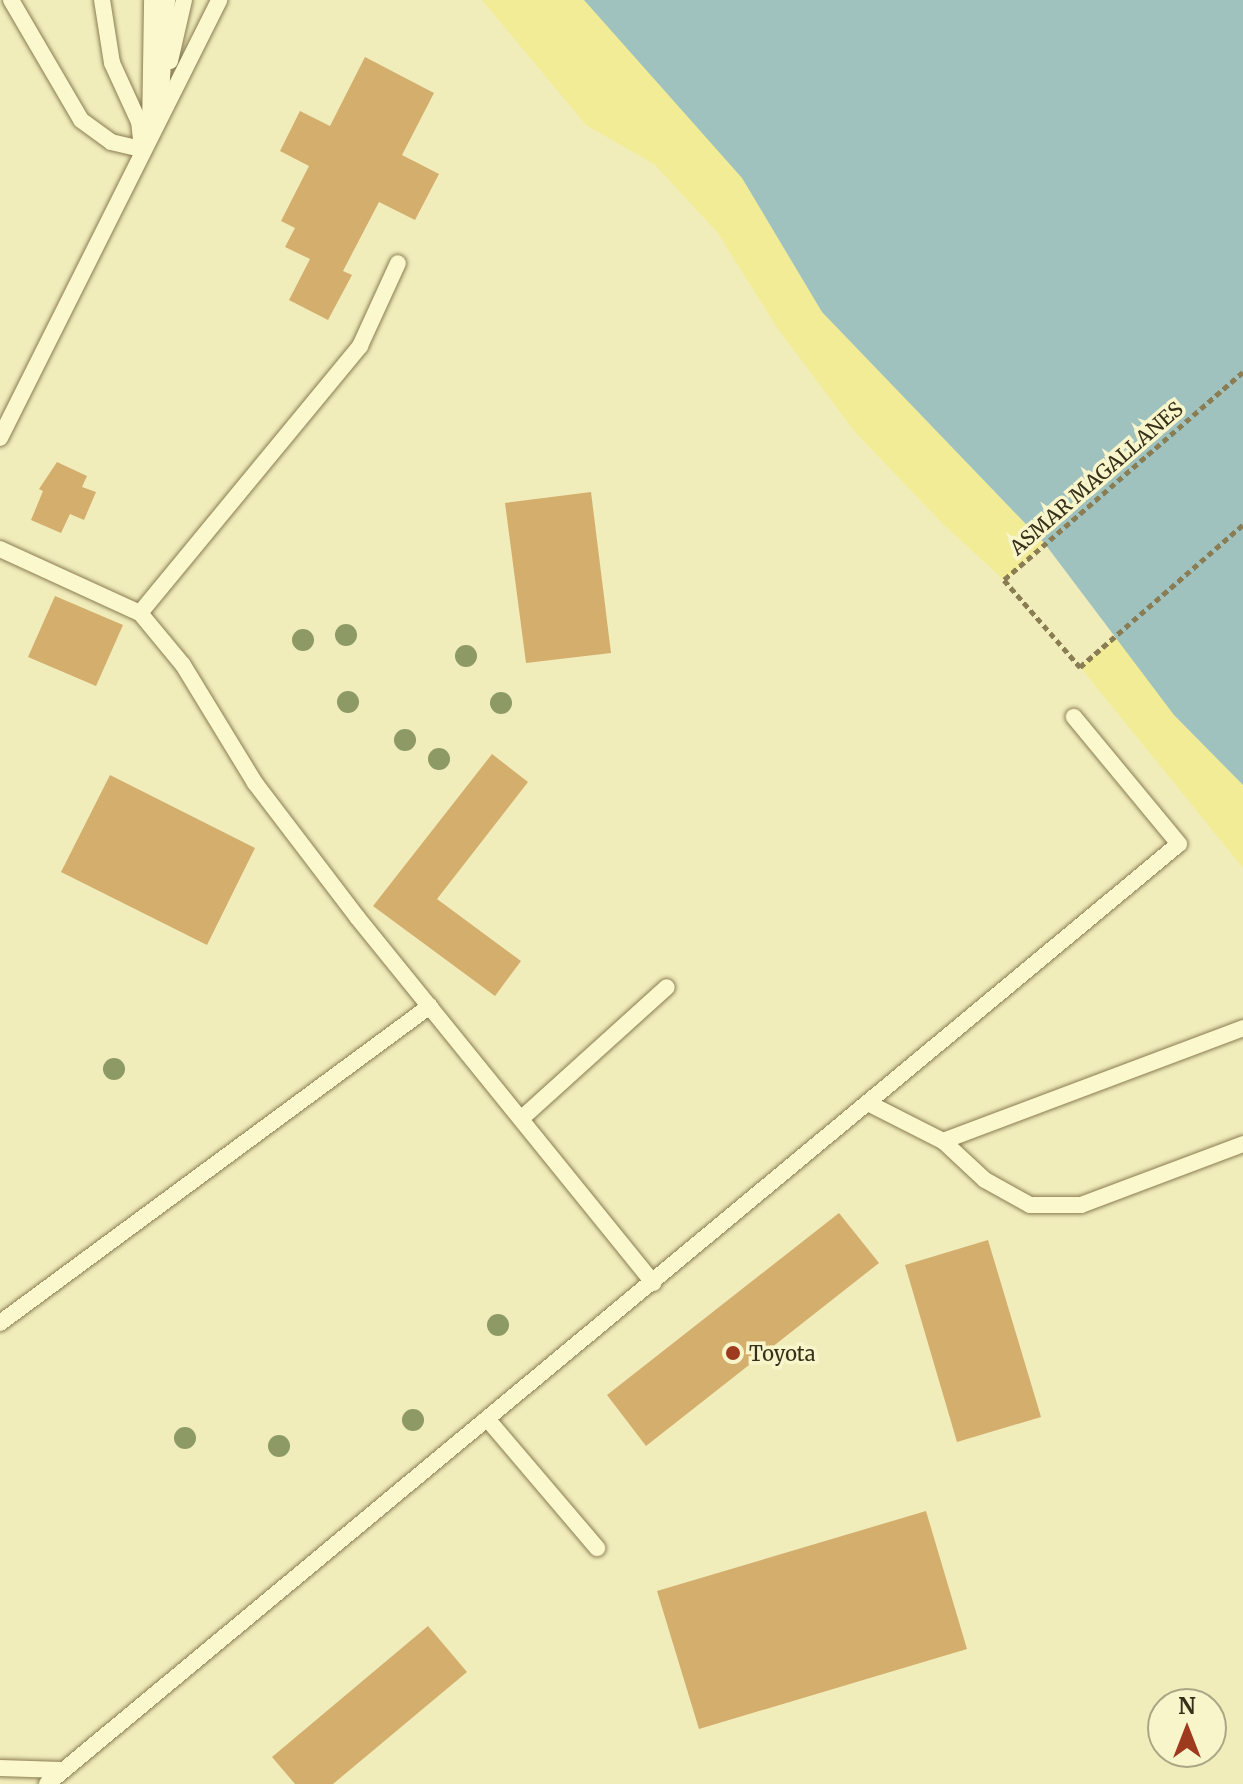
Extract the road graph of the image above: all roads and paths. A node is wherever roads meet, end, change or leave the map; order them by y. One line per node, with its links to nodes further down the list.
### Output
1 (4, 0): 8 (lane)
2 (11, 0): 12 (lane)
3 (102, 0): 12 (lane)
4 (152, 0): 11 (lane)
5 (167, 0): 10 (lane)
6 (184, 0): 9 (lane)
7 (219, 0): 9 (lane)
8 (0, 7)
9 (168, 99): 10 (lane)
10 (160, 115): 11 (lane)
11 (150, 133): 12 (lane)
12 (142, 149): 15 (lane)
13 (398, 263): 18 (lane)
14 (1243, 372): 16 (path, ASMAR MAGALLANES)
15 (0, 438)
16 (1243, 525)
17 (0, 549): 18 (lane)
18 (140, 613): 21 (lane)
19 (1074, 717): 23 (lane)
20 (667, 987): 24 (lane)
21 (430, 1006): 24 (lane); 28 (lane)
22 (1243, 1028): 25 (lane)
23 (868, 1103): 25 (lane); 27 (lane)
24 (522, 1118): 27 (lane)
25 (943, 1141): 26 (lane)
26 (1243, 1144)
27 (653, 1283): 29 (lane)
28 (0, 1323)
29 (489, 1421): 30 (lane); 32 (lane)
30 (597, 1548)
31 (0, 1768): 32 (lane)
32 (61, 1770): 33 (lane)
33 (47, 1784)

